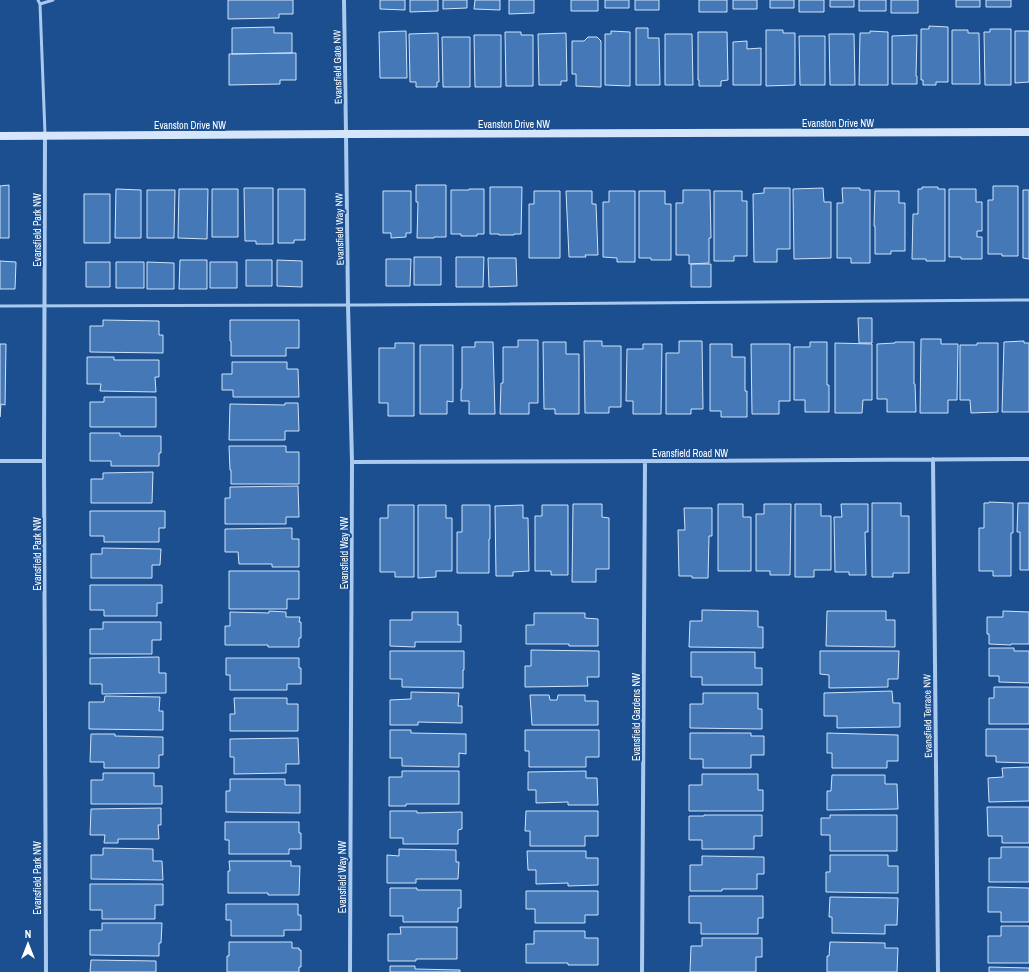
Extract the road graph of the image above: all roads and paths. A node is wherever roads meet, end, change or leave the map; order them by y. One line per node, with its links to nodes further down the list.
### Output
1 (38, 0): 4 (lane)
2 (53, 0): 4 (lane)
3 (344, 0): 6 (street, Evansfield Gate NW)
4 (40, 4): 8 (lane)
5 (1029, 132): 6 (street, Evanston Drive NW)
6 (346, 134): 8 (street, Evanston Drive NW); 11 (street, Evansfield Way NW)
7 (0, 136): 8 (street, Evanston Drive NW)
8 (45, 136): 10 (street, Evansfield Park NW)
9 (1029, 300): 11 (lane)
10 (45, 305): 11 (lane); 12 (lane); 16 (street, Evansfield Park NW)
11 (348, 305): 18 (street, Evansfield Way NW)
12 (0, 306)
13 (933, 459): 14 (street, Evansfield Road NW); 17 (street, Evansfield Road NW); 22 (street, Evansfield Terrace NW)
14 (1029, 459)
15 (0, 461): 16 (street)
16 (44, 461): 19 (street, Evansfield Park NW)
17 (645, 461): 18 (street, Evansfield Road NW); 21 (street, Evansfield Gardens NW)
18 (352, 462): 20 (street, Evansfield Way NW)
19 (46, 972)
20 (350, 972)
21 (642, 972)
22 (938, 972)

